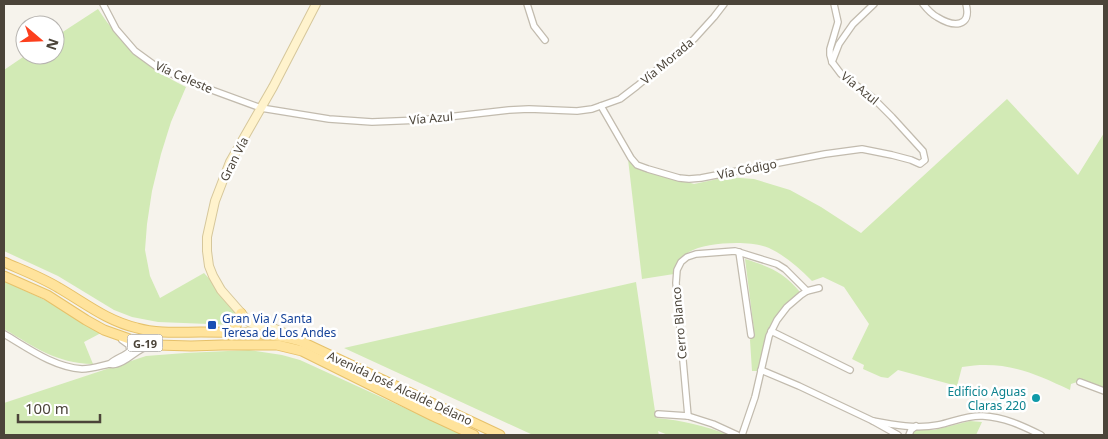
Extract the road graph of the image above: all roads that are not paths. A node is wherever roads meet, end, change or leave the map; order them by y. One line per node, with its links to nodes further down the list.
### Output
1 (103, 4): 12 (street, Vía Celeste)
2 (316, 4): 12 (main road, Gran Vía)
3 (527, 4): 9 (street)
4 (724, 4): 11 (street, Vía Morada)
5 (834, 4): 10 (street, Vía Azul)
6 (874, 4): 10 (street)
7 (923, 4): 8 (street)
8 (966, 4)
9 (545, 40)
10 (832, 62): 13 (street, Vía Azul)
11 (601, 106): 12 (street, Vía Azul); 13 (street, Vía Código)
12 (261, 108): 19 (main road, Gran Vía)
13 (925, 160)
14 (739, 252): 18 (street, Cerro Blanco); 26 (street); 39 (street, Cerro Blanco)
15 (4, 262): 21 (main road, G-19)
16 (4, 276): 24 (main road, G-19)
17 (819, 288): 18 (street)
18 (807, 290): 20 (street)
19 (243, 315): 22 (main road); 25 (main road, Gran Vía); 28 (main road, Gran Vía)
20 (771, 331): 34 (street); 35 (street)
21 (202, 332): 22 (main road, G-19); 27 (main road)
22 (233, 332): 25 (main road, G-19); 29 (main road)
23 (4, 334): 33 (street)
24 (114, 334): 27 (main road, G-19); 32 (street)
25 (274, 335): 28 (main road, G-19); 31 (main road, Gran Vía)
26 (751, 335)
27 (135, 341): 30 (main road, G-19); 32 (street)
28 (300, 341): 43 (main road, Avenida José Alcalde Délano / G-19)
29 (222, 344): 30 (main road, G-19); 31 (main road, G-19)
30 (157, 345): 33 (street)
31 (302, 351): 42 (main road, Avenida José Alcalde Délano / G-19)
32 (126, 355): 33 (street)
33 (110, 364)
34 (761, 370): 40 (street); 45 (street)
35 (850, 370)
36 (1080, 382): 37 (street)
37 (1104, 391)
38 (658, 414): 39 (street)
39 (688, 416): 44 (street)
40 (873, 421): 41 (street); 46 (street)
41 (916, 426): 47 (street); 48 (street)
42 (474, 435)
43 (500, 435)
44 (737, 435)
45 (742, 435)
46 (898, 435)
47 (909, 435)
48 (1041, 435)

